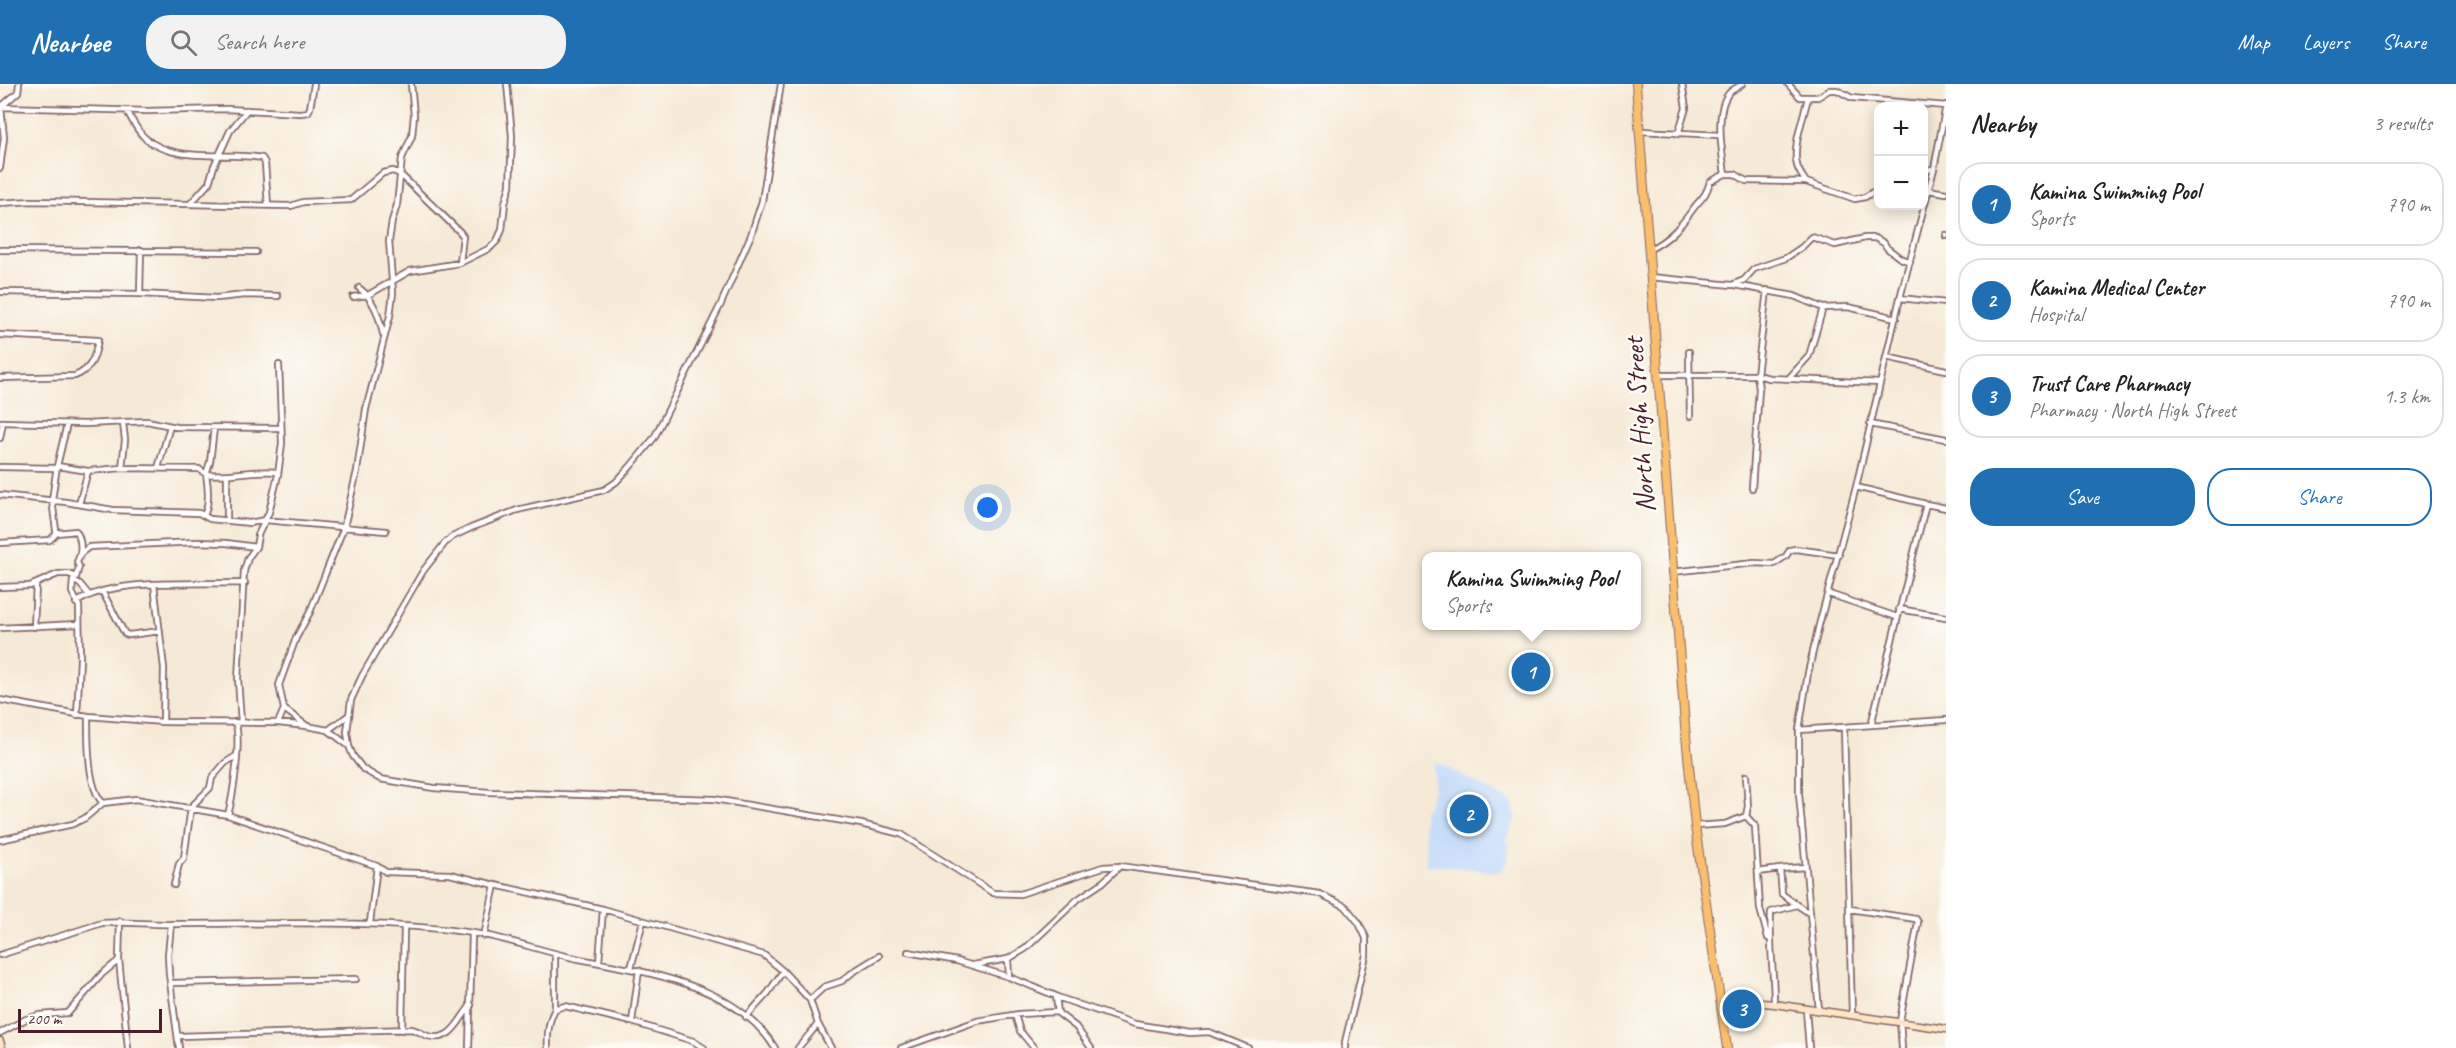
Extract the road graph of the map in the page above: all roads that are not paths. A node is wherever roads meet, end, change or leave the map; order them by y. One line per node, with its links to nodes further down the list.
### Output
1 (19, 84): 12 (street)
2 (314, 84): 13 (street)
3 (411, 84): 24 (street)
4 (507, 84): 39 (street)
5 (781, 84): 121 (street)
6 (1636, 84): 15 (highway, North High Street)
7 (1682, 84): 16 (street)
8 (1742, 84): 17 (street)
9 (1788, 84): 10 (street)
10 (1808, 97): 11 (street); 26 (street)
11 (1946, 106): 18 (street)
12 (1, 107): 14 (street); 21 (street)
13 (247, 110): 14 (street); 20 (street)
14 (127, 111): 20 (street)
15 (1640, 131): 16 (street); 36 (highway, North High Street)
16 (1678, 134): 17 (street)
17 (1720, 135): 25 (street)
18 (1940, 143): 19 (street); 22 (street)
19 (1946, 145)
20 (219, 155): 31 (street); 32 (street)
21 (0, 168)
22 (1934, 169): 23 (street); 27 (street)
23 (1928, 170)
24 (400, 174): 32 (street); 39 (street); 41 (street)
25 (1725, 174): 26 (street); 36 (street)
26 (1806, 182): 28 (street)
27 (1928, 190): 29 (street)
28 (1874, 191)
29 (1946, 193)
30 (0, 203): 31 (street)
31 (190, 204): 32 (street)
32 (268, 205)
33 (1923, 210): 38 (street)
34 (0, 250): 35 (street)
35 (141, 250): 37 (street); 46 (street)
36 (1648, 250): 40 (highway, North High Street)
37 (256, 252)
38 (1910, 262): 42 (street); 50 (street)
39 (460, 263): 41 (street)
40 (1650, 277): 42 (street); 61 (highway, North High Street)
41 (392, 283): 47 (street); 54 (street)
42 (1732, 285): 44 (street)
43 (359, 288): 47 (street)
44 (1767, 290): 52 (street); 62 (street)
45 (0, 292): 46 (street)
46 (140, 294): 48 (street)
47 (368, 295): 49 (street); 54 (street)
48 (278, 296)
49 (353, 297)
50 (1900, 298): 51 (street); 53 (street)
51 (1946, 303)
52 (1823, 308): 53 (street); 64 (street)
53 (1896, 318): 57 (street)
54 (383, 334): 94 (street)
55 (0, 336): 63 (street)
56 (1689, 352): 60 (street)
57 (1886, 357): 59 (street); 65 (street)
58 (279, 365): 73 (street)
59 (1946, 370)
60 (1689, 374): 61 (street); 62 (street); 66 (street)
61 (1658, 375): 101 (highway, North High Street)
62 (1757, 375): 64 (street); 85 (street)
63 (0, 378)
64 (1789, 378): 65 (street)
65 (1880, 382): 70 (street)
66 (1690, 416)
67 (2, 422): 68 (street); 74 (street)
68 (67, 423): 69 (street); 77 (street)
69 (123, 423): 71 (street); 78 (street)
70 (1870, 424): 75 (street); 84 (street)
71 (170, 426): 72 (street); 79 (street)
72 (214, 428): 73 (street); 82 (street)
73 (281, 428): 81 (street)
74 (0, 438)
75 (1946, 439)
76 (0, 467): 77 (street)
77 (57, 467): 80 (street); 87 (street)
78 (122, 468): 79 (street); 80 (street)
79 (158, 468): 82 (street)
80 (88, 471): 88 (street)
81 (278, 472): 83 (street); 93 (street)
82 (206, 474): 83 (street); 91 (street)
83 (227, 475): 92 (street)
84 (1856, 487): 89 (street); 100 (street)
85 (1752, 488)
86 (0, 495): 87 (street)
87 (52, 500): 88 (street); 96 (street)
88 (79, 504): 91 (street)
89 (1926, 504): 90 (street); 111 (street)
90 (1946, 508)
91 (204, 515): 92 (street)
92 (226, 519): 93 (street)
93 (265, 520): 94 (street); 98 (street)
94 (344, 527): 95 (street); 119 (street)
95 (386, 531)
96 (57, 533): 97 (street); 99 (street)
97 (0, 543)
98 (256, 546): 99 (street); 103 (street)
99 (81, 553): 102 (street)
100 (1839, 555): 101 (street); 108 (street)
101 (1672, 572): 141 (highway, North High Street)
102 (74, 578): 105 (street); 109 (street); 110 (street)
103 (245, 583): 104 (street); 125 (street)
104 (154, 584): 107 (street); 117 (street)
105 (36, 585): 106 (street); 115 (street)
106 (0, 587)
107 (102, 591): 109 (street); 117 (street)
108 (1828, 594): 112 (street); 131 (street)
109 (89, 596): 110 (street)
110 (76, 603): 114 (street)
111 (1899, 609): 112 (street); 113 (street)
112 (1897, 617): 127 (street)
113 (1946, 618)
114 (78, 624): 115 (street); 120 (street)
115 (34, 627): 116 (street)
116 (0, 628)
117 (160, 631): 124 (street)
118 (0, 700): 120 (street)
119 (285, 709): 126 (street); 128 (street)
120 (77, 715): 122 (street)
121 (349, 715): 130 (street); 132 (street)
122 (88, 716): 124 (street); 135 (street)
123 (1946, 720): 127 (street)
124 (163, 722): 125 (street)
125 (238, 722): 126 (street); 133 (street)
126 (278, 723): 128 (street)
127 (1871, 725): 129 (street)
128 (307, 726): 130 (street)
129 (1844, 728): 131 (street); 152 (street)
130 (328, 730): 132 (street)
131 (1799, 730): 145 (street)
132 (349, 746): 144 (street)
133 (236, 756): 138 (street); 139 (street)
134 (1746, 776): 140 (street)
135 (96, 796): 136 (street); 137 (street)
136 (103, 803): 137 (street); 138 (street)
137 (97, 807): 142 (street)
138 (191, 807): 139 (street); 148 (street)
139 (228, 815): 143 (street)
140 (1746, 816): 141 (street); 147 (street)
141 (1695, 826): 177 (highway, North High Street)
142 (0, 840)
143 (377, 866): 149 (street); 156 (street)
144 (1120, 866): 166 (street); 209 (street)
145 (1805, 867): 146 (street); 153 (street)
146 (1780, 869): 147 (street); 150 (street)
147 (1758, 872): 161 (street)
148 (174, 885)
149 (495, 885): 151 (street); 160 (street)
150 (1797, 905): 153 (street); 161 (street)
151 (603, 909): 155 (street); 168 (street)
152 (1850, 909): 185 (street); 189 (street)
153 (1809, 913): 183 (street)
154 (120, 921): 157 (street); 164 (street); 167 (street)
155 (643, 921): 170 (street); 172 (street)
156 (369, 923): 157 (street); 158 (street)
157 (171, 925): 175 (street)
158 (404, 927): 159 (street); 192 (street)
159 (472, 933): 160 (street); 180 (street)
160 (484, 936): 163 (street)
161 (1769, 941): 179 (street)
162 (908, 952): 169 (street)
163 (555, 954): 168 (street); 181 (street)
164 (0, 955)
165 (879, 956): 178 (street)
166 (1008, 959): 169 (street); 173 (street)
167 (119, 960): 193 (street); 197 (street)
168 (599, 962): 170 (street)
169 (973, 965): 173 (street)
170 (631, 968): 171 (street)
171 (639, 970): 187 (street); 188 (street)
172 (783, 971): 178 (street); 187 (street)
173 (1010, 977): 176 (street)
174 (356, 979): 175 (street)
175 (170, 983): 194 (street)
176 (1058, 997): 184 (street); 208 (street)
177 (1719, 999): 179 (main road); 210 (highway, North High Street)
178 (810, 1000): 190 (street)
179 (1774, 1004): 182 (main road)
180 (471, 1005): 192 (street); 199 (street)
181 (555, 1009): 188 (street); 200 (street)
182 (1806, 1009): 183 (main road); 211 (street)
183 (1819, 1010): 185 (main road)
184 (1057, 1012): 186 (street); 207 (street)
185 (1852, 1014): 189 (main road)
186 (1015, 1015): 205 (street); 206 (street)
187 (746, 1017): 202 (street)
188 (632, 1022): 201 (street)
189 (1900, 1022): 191 (main road); 212 (street)
190 (818, 1024): 203 (street); 204 (street)
191 (1946, 1029)
192 (402, 1030): 194 (street)
193 (0, 1033)
194 (179, 1036): 198 (street)
195 (0, 1041): 196 (main road)
196 (2, 1048)
197 (128, 1048)
198 (179, 1048)
199 (469, 1048)
200 (548, 1048)
201 (704, 1048)
202 (775, 1048)
203 (798, 1048)
204 (831, 1048)
205 (901, 1048)
206 (1034, 1048)
207 (1091, 1048)
208 (1248, 1048)
209 (1346, 1048)
210 (1727, 1048)
211 (1809, 1048)
212 (1902, 1048)

